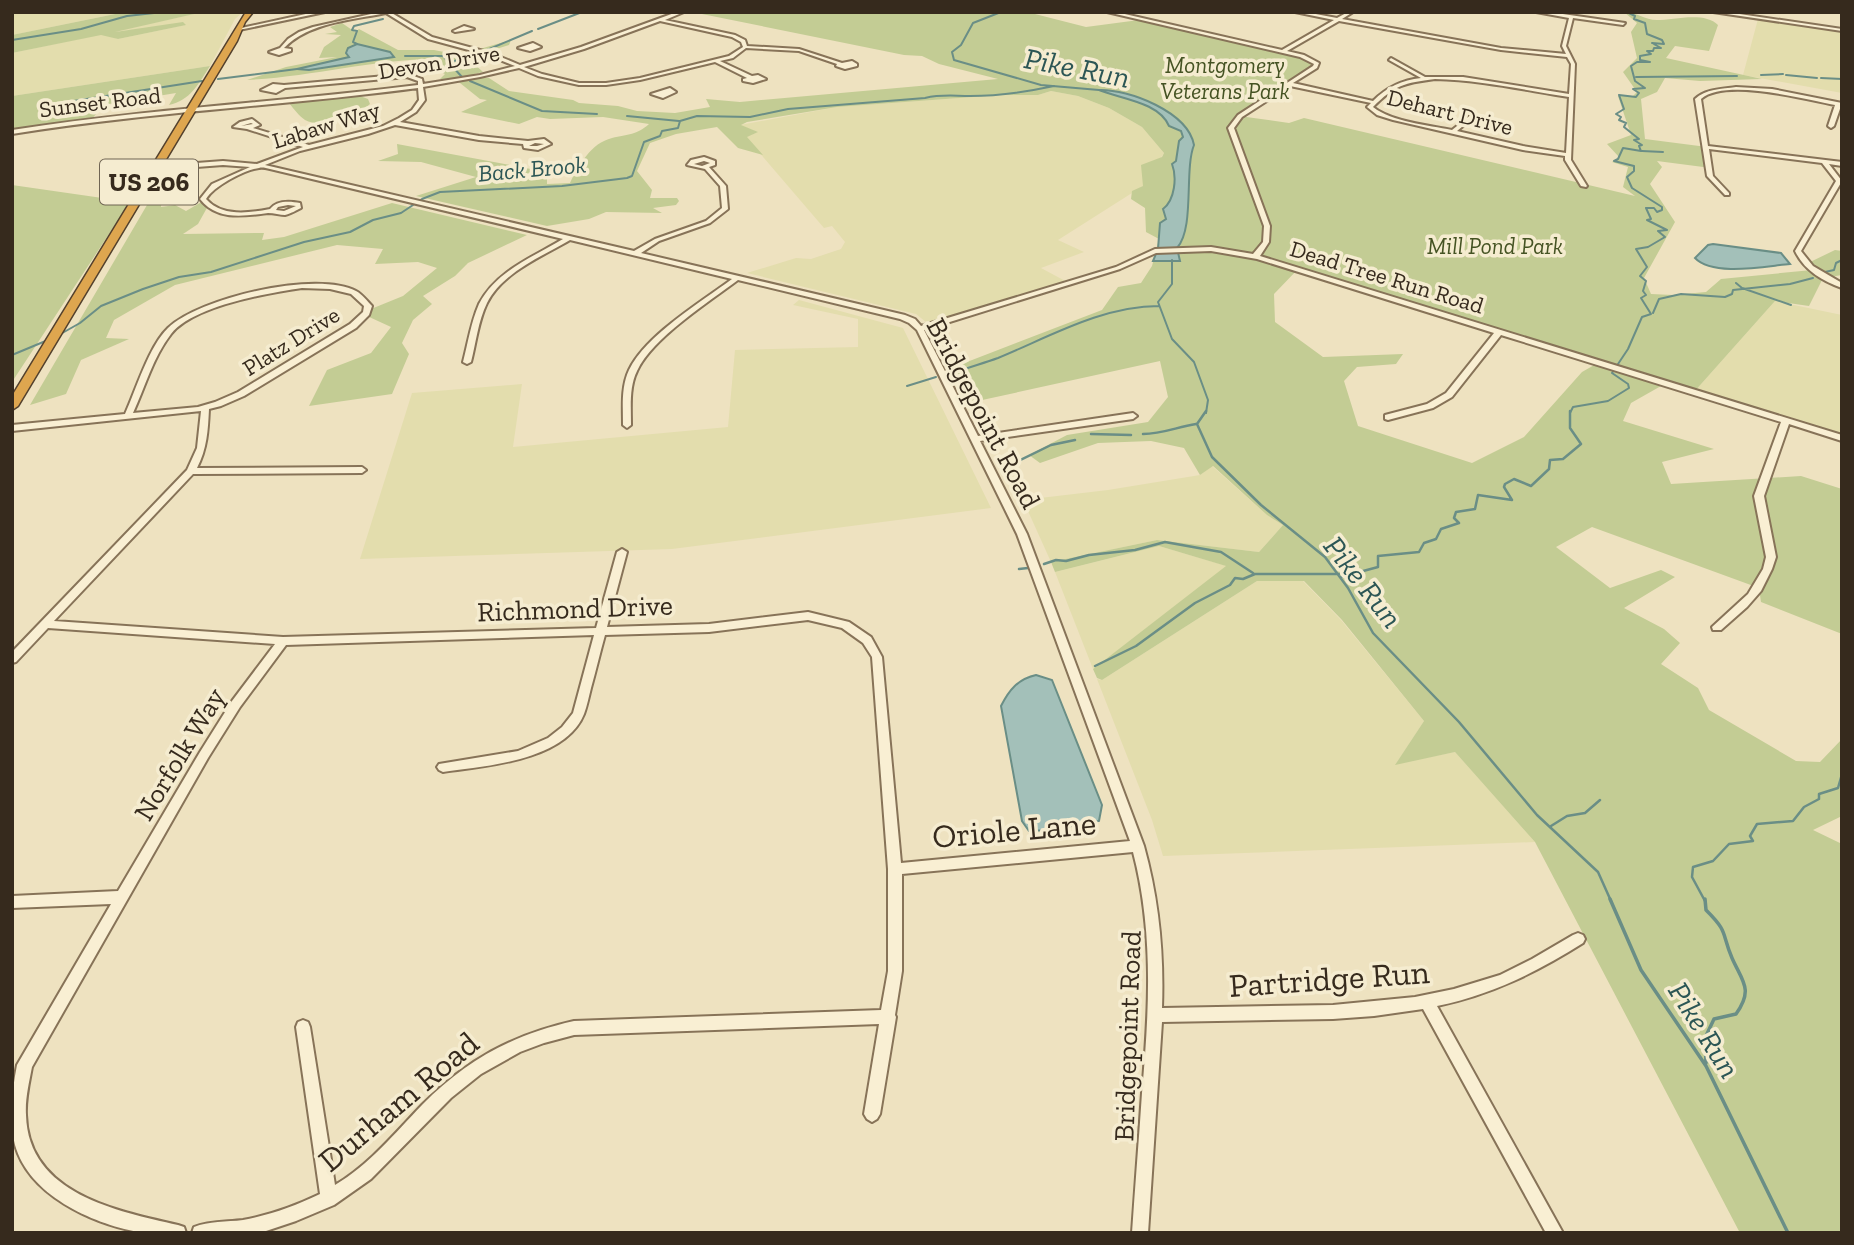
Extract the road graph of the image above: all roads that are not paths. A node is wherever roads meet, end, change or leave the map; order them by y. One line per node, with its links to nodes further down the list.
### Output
1 (250, 12): 14 (highway, US 206)
2 (323, 12): 14 (street)
3 (387, 12): 17 (street); 19 (street)
4 (682, 12): 11 (street, Devon Drive)
5 (1109, 12): 21 (street)
6 (1297, 12): 12 (street)
7 (1350, 12): 12 (street)
8 (1538, 12): 10 (street)
9 (1715, 12): 15 (street)
10 (1571, 17): 13 (street); 23 (street)
11 (660, 20): 18 (street); 27 (street, Devon Drive)
12 (1338, 20): 21 (street); 23 (street)
13 (1623, 24)
14 (240, 28): 38 (highway, US 206)
15 (1842, 30)
16 (456, 32): 17 (street)
17 (430, 38): 22 (street)
18 (745, 47): 25 (street); 26 (street)
19 (281, 49)
20 (521, 49): 22 (street)
21 (1282, 52): 31 (street)
22 (495, 56): 27 (street)
23 (1570, 56): 35 (street)
24 (1391, 59): 29 (street)
25 (716, 61): 28 (street); 30 (street)
26 (840, 63)
27 (520, 67): 30 (street); 32 (street, Devon Drive)
28 (750, 77)
29 (1423, 77): 35 (street, Dehart Drive); 36 (street, Dehart Drive)
30 (640, 79): 34 (street)
31 (1290, 83): 36 (street); 59 (street)
32 (420, 85): 33 (street); 38 (street, Devon Drive); 40 (street, Labaw Way)
33 (284, 87)
34 (658, 91)
35 (1570, 96): 48 (street)
36 (1373, 102): 44 (street, Dehart Drive)
37 (1840, 104): 41 (street); 47 (street)
38 (193, 109): 43 (street, Sunset Road); 53 (highway, US 206)
39 (1472, 116): 44 (street)
40 (394, 123): 45 (street); 46 (street, Labaw Way)
41 (1831, 126)
42 (249, 128): 46 (street)
43 (12, 132)
44 (1453, 132): 48 (street, Dehart Drive)
45 (527, 143)
46 (308, 147): 51 (street, Labaw Way)
47 (1706, 147): 49 (street); 55 (street)
48 (1568, 155): 54 (street)
49 (1824, 162): 50 (street); 61 (street)
50 (1842, 164)
51 (260, 165): 53 (street, Bridgepoint Road); 56 (street, Labaw Way); 57 (street, Bridgepoint Road)
52 (706, 167): 58 (street)
53 (157, 168): 65 (highway, US 206)
54 (1584, 186)
55 (1727, 194)
56 (272, 211)
57 (569, 238): 58 (street, Bridgepoint Road); 64 (street)
58 (635, 254): 60 (street, Bridgepoint Road)
59 (1258, 257): 62 (street, Dead Tree Run Road); 63 (street, Dead Tree Run Road)
60 (737, 278): 62 (street, Bridgepoint Road); 71 (street)
61 (1842, 286)
62 (920, 329): 74 (street, Bridgepoint Road)
63 (1499, 332): 69 (street); 70 (street, Dead Tree Run Road)
64 (467, 362)
65 (12, 406)
66 (205, 408): 67 (street, Platz Drive); 67 (street, Platz Drive); 76 (street)
67 (128, 416): 72 (street, Platz Drive)
68 (1133, 416): 74 (street)
69 (1388, 417)
70 (1786, 421): 73 (street, Dead Tree Run Road); 79 (street)
71 (627, 425)
72 (12, 428)
73 (1842, 438)
74 (977, 439): 84 (street, Bridgepoint Road)
75 (362, 470): 76 (street)
76 (191, 471): 78 (street)
77 (622, 552): 80 (street)
78 (46, 624): 81 (street, Richmond Drive); 82 (street)
79 (1717, 627)
80 (600, 633): 81 (street, Richmond Drive); 83 (street); 85 (street, Richmond Drive)
81 (284, 641): 86 (street, Norfolk Way)
82 (12, 659)
83 (443, 767)
84 (1138, 846): 85 (street, Oriole Lane); 90 (street, Bridgepoint Road)
85 (895, 869): 91 (street, Richmond Drive)
86 (122, 897): 87 (street); 93 (street)
87 (12, 902)
88 (1578, 939): 89 (street, Partridge Run)
89 (1427, 1002): 90 (street, Partridge Run); 100 (street)
90 (1156, 1014): 99 (street, Bridgepoint Road)
91 (889, 1017): 94 (street, Richmond Drive); 95 (street, Durham Road)
92 (303, 1027): 95 (street)
93 (19, 1067): 96 (street)
94 (872, 1114)
95 (329, 1198): 98 (street, Durham Road)
96 (132, 1228): 97 (street)
97 (177, 1233)
98 (200, 1233)
99 (1140, 1233)
100 (1555, 1233)

